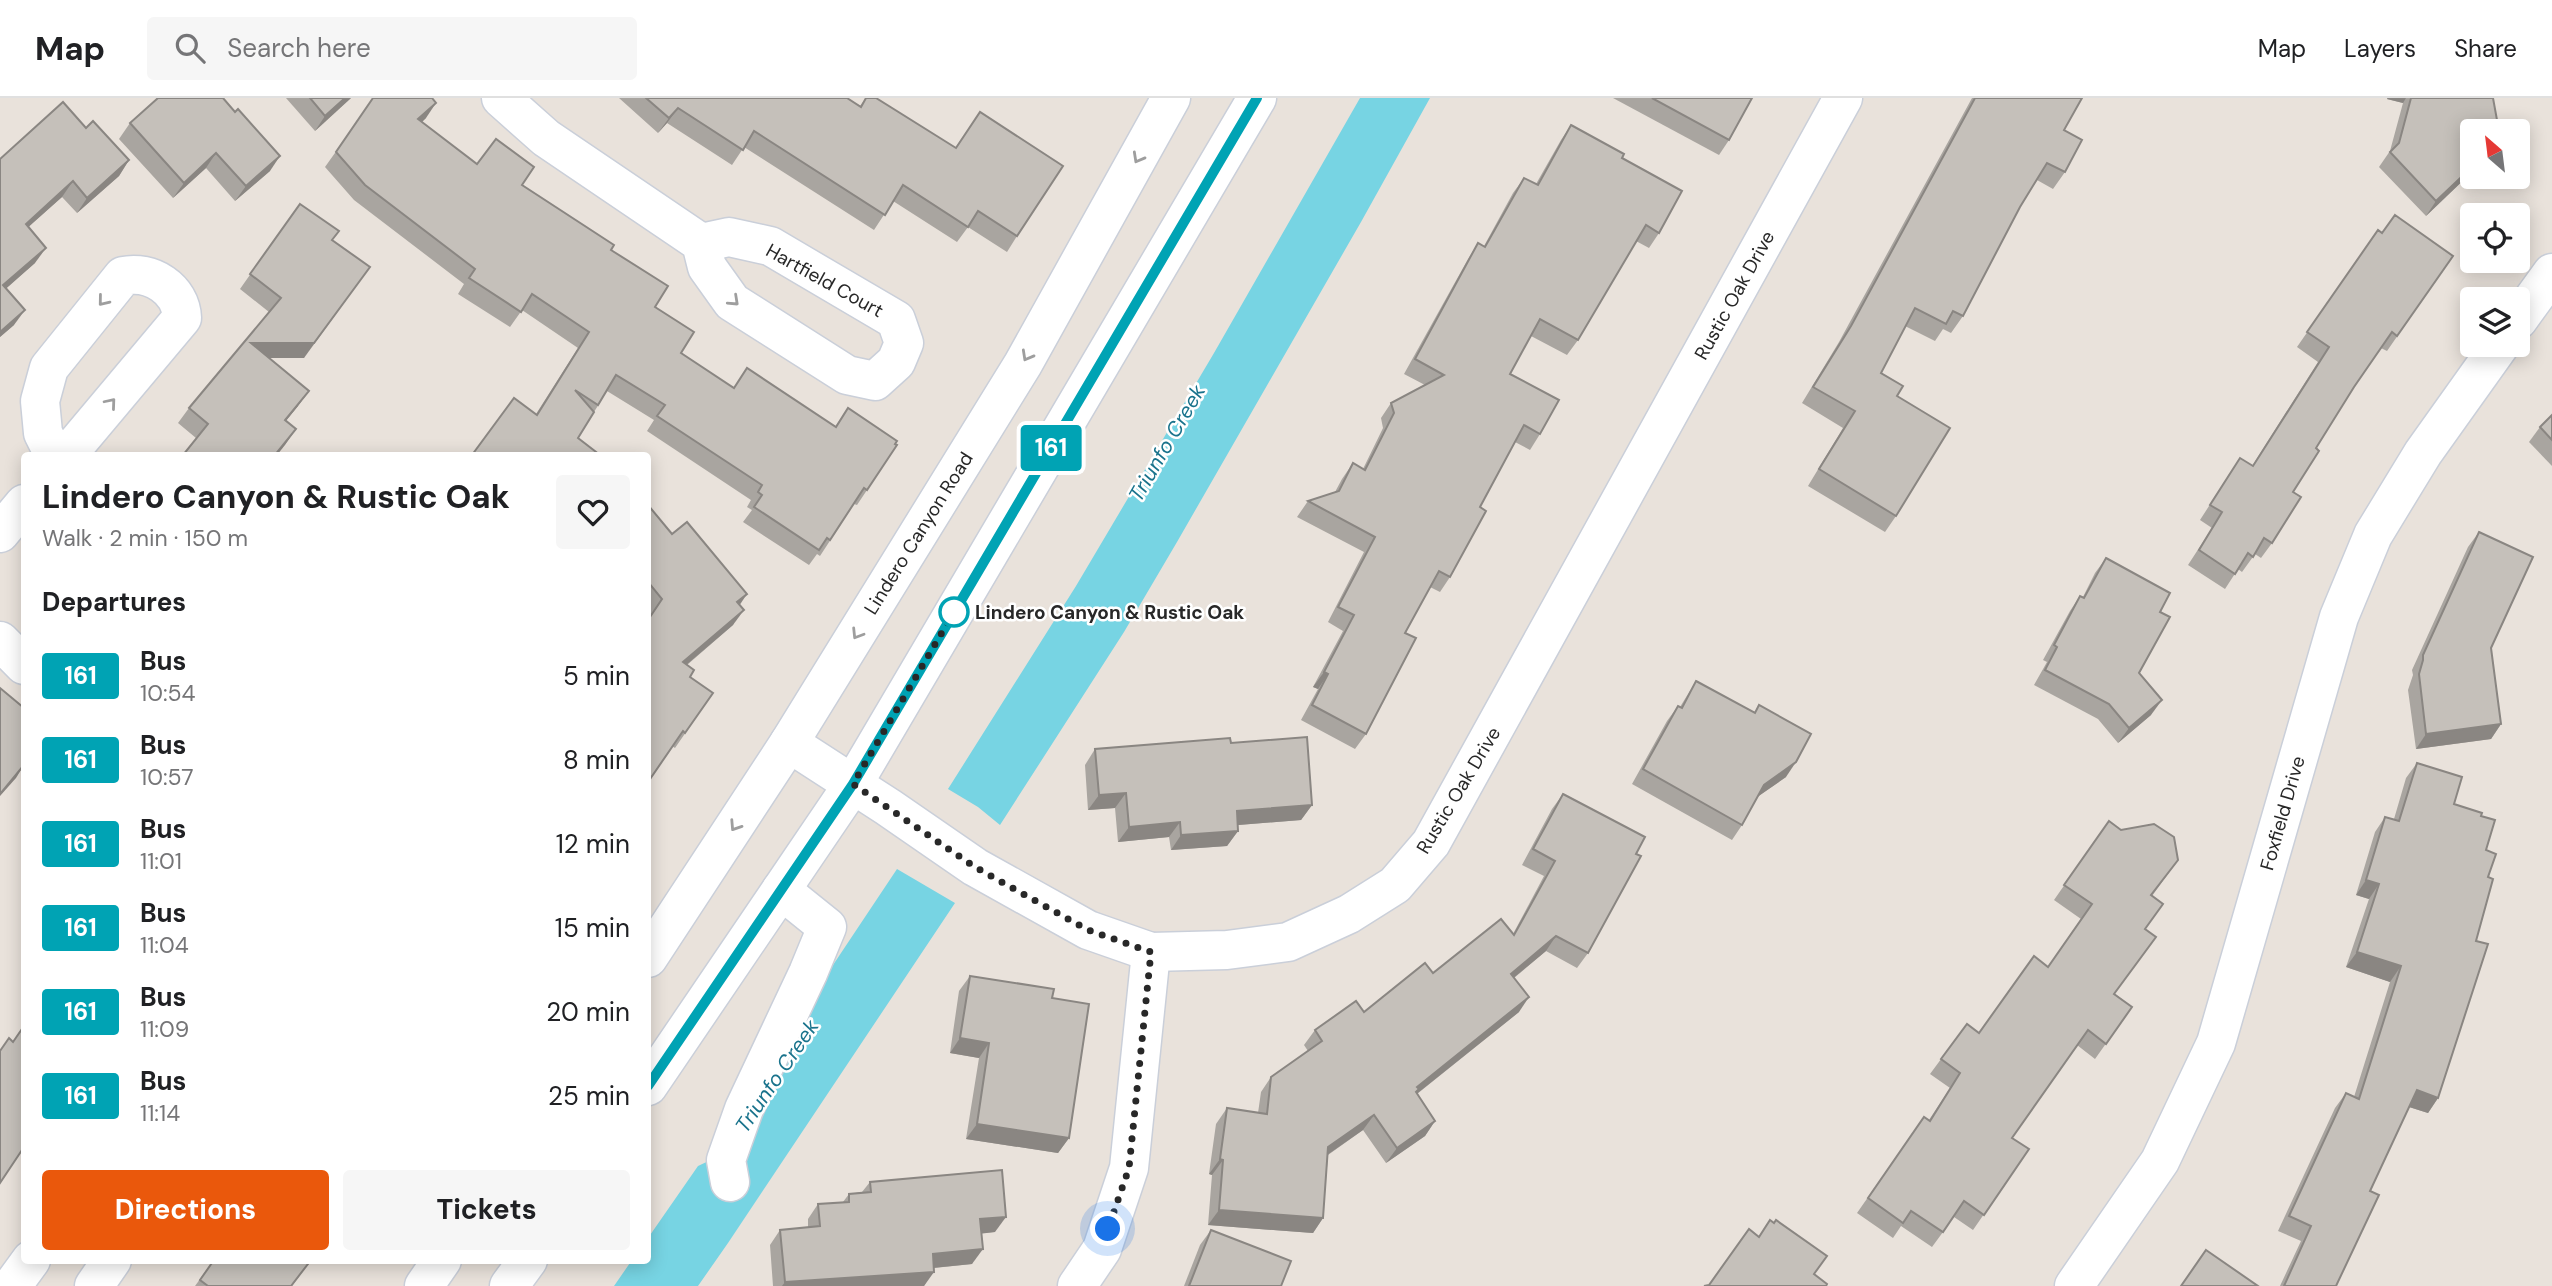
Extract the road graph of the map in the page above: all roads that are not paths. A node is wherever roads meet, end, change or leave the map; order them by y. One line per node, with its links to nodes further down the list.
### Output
1 (501, 98): 5 (street)
2 (1171, 98): 15 (street, Lindero Canyon Road, one-way to 15)
3 (1257, 98): 16 (street)
4 (1843, 98): 18 (street, Rustic Oak Drive)
5 (701, 243): 5 (street, Hartfield Court, one-way to 5)
6 (2552, 273): 7 (street)
7 (2530, 303)
8 (2491, 357): 31 (street, Foxfield Drive)
9 (52, 452): 10 (street, one-way to 9)
10 (70, 452)
11 (21, 508): 12 (street)
12 (0, 533)
13 (0, 641): 14 (street)
14 (21, 662)
15 (789, 743): 16 (street, Rustic Oak Drive); 19 (street, Lindero Canyon Road, one-way to 19)
16 (853, 784): 17 (street); 18 (street, Rustic Oak Drive)
17 (781, 890): 20 (street); 21 (street)
18 (1151, 952): 30 (street)
19 (651, 953)
20 (651, 1082)
21 (730, 1182)
22 (28, 1264): 26 (street)
23 (109, 1264): 27 (street)
24 (439, 1264): 28 (street)
25 (525, 1264): 29 (street)
26 (12, 1286)
27 (94, 1286)
28 (424, 1286)
29 (509, 1286)
30 (1077, 1286)
31 (2074, 1286)

